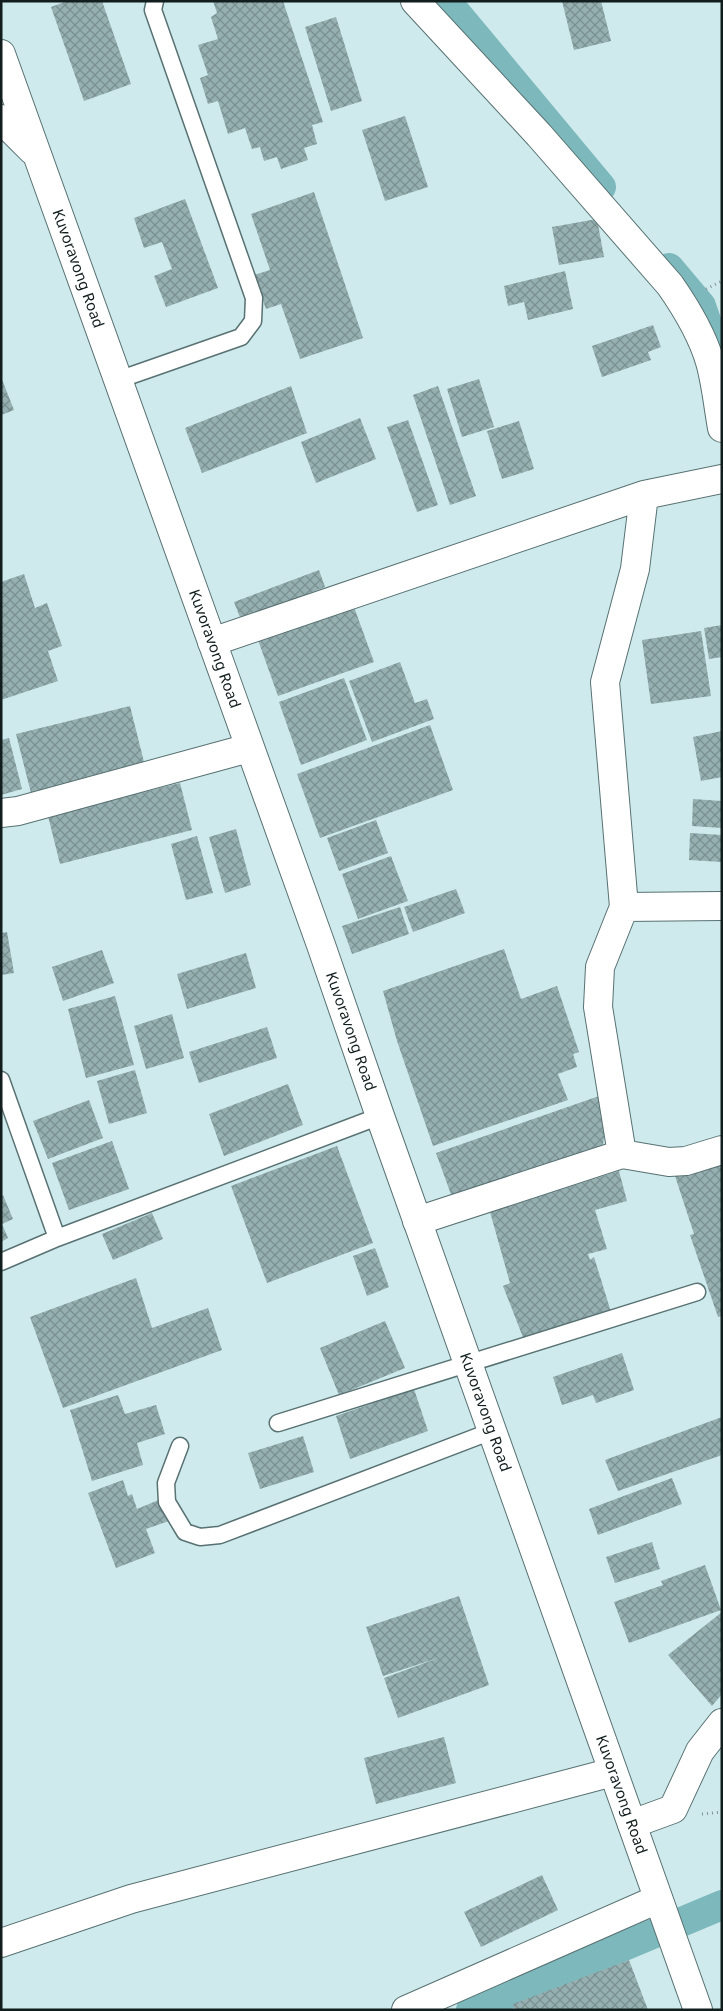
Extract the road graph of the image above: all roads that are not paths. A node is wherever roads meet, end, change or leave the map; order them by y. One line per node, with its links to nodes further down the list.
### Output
1 (155, 1): 6 (lane)
2 (415, 1): 7 (street)
3 (1, 54): 5 (street, Kuvoravong Road)
4 (1, 120): 5 (street)
5 (37, 154): 6 (street, Kuvoravong Road)
6 (118, 380): 10 (street, Kuvoravong Road)
7 (722, 428)
8 (722, 479): 9 (street)
9 (644, 495): 10 (street); 14 (street)
10 (212, 642): 11 (street, Kuvoravong Road)
11 (248, 748): 12 (street); 16 (street, Kuvoravong Road)
12 (1, 813)
13 (722, 906): 14 (street)
14 (624, 907): 18 (street)
15 (1, 1080): 20 (lane)
16 (380, 1116): 19 (street, Kuvoravong Road); 20 (lane)
17 (722, 1150): 18 (street)
18 (622, 1154): 19 (street)
19 (417, 1221): 23 (street, Kuvoravong Road)
20 (57, 1238): 21 (lane)
21 (1, 1262)
22 (697, 1292): 23 (lane)
23 (468, 1363): 24 (lane); 25 (street, Kuvoravong Road)
24 (278, 1423)
25 (492, 1431): 26 (lane); 28 (street, Kuvoravong Road)
26 (180, 1446)
27 (722, 1723): 29 (street)
28 (612, 1772): 29 (street, Kuvoravong Road); 31 (street)
29 (632, 1824): 30 (street, Kuvoravong Road)
30 (660, 1903): 32 (street); 33 (street, Kuvoravong Road)
31 (1, 1943)
32 (406, 2010)
33 (698, 2010)

